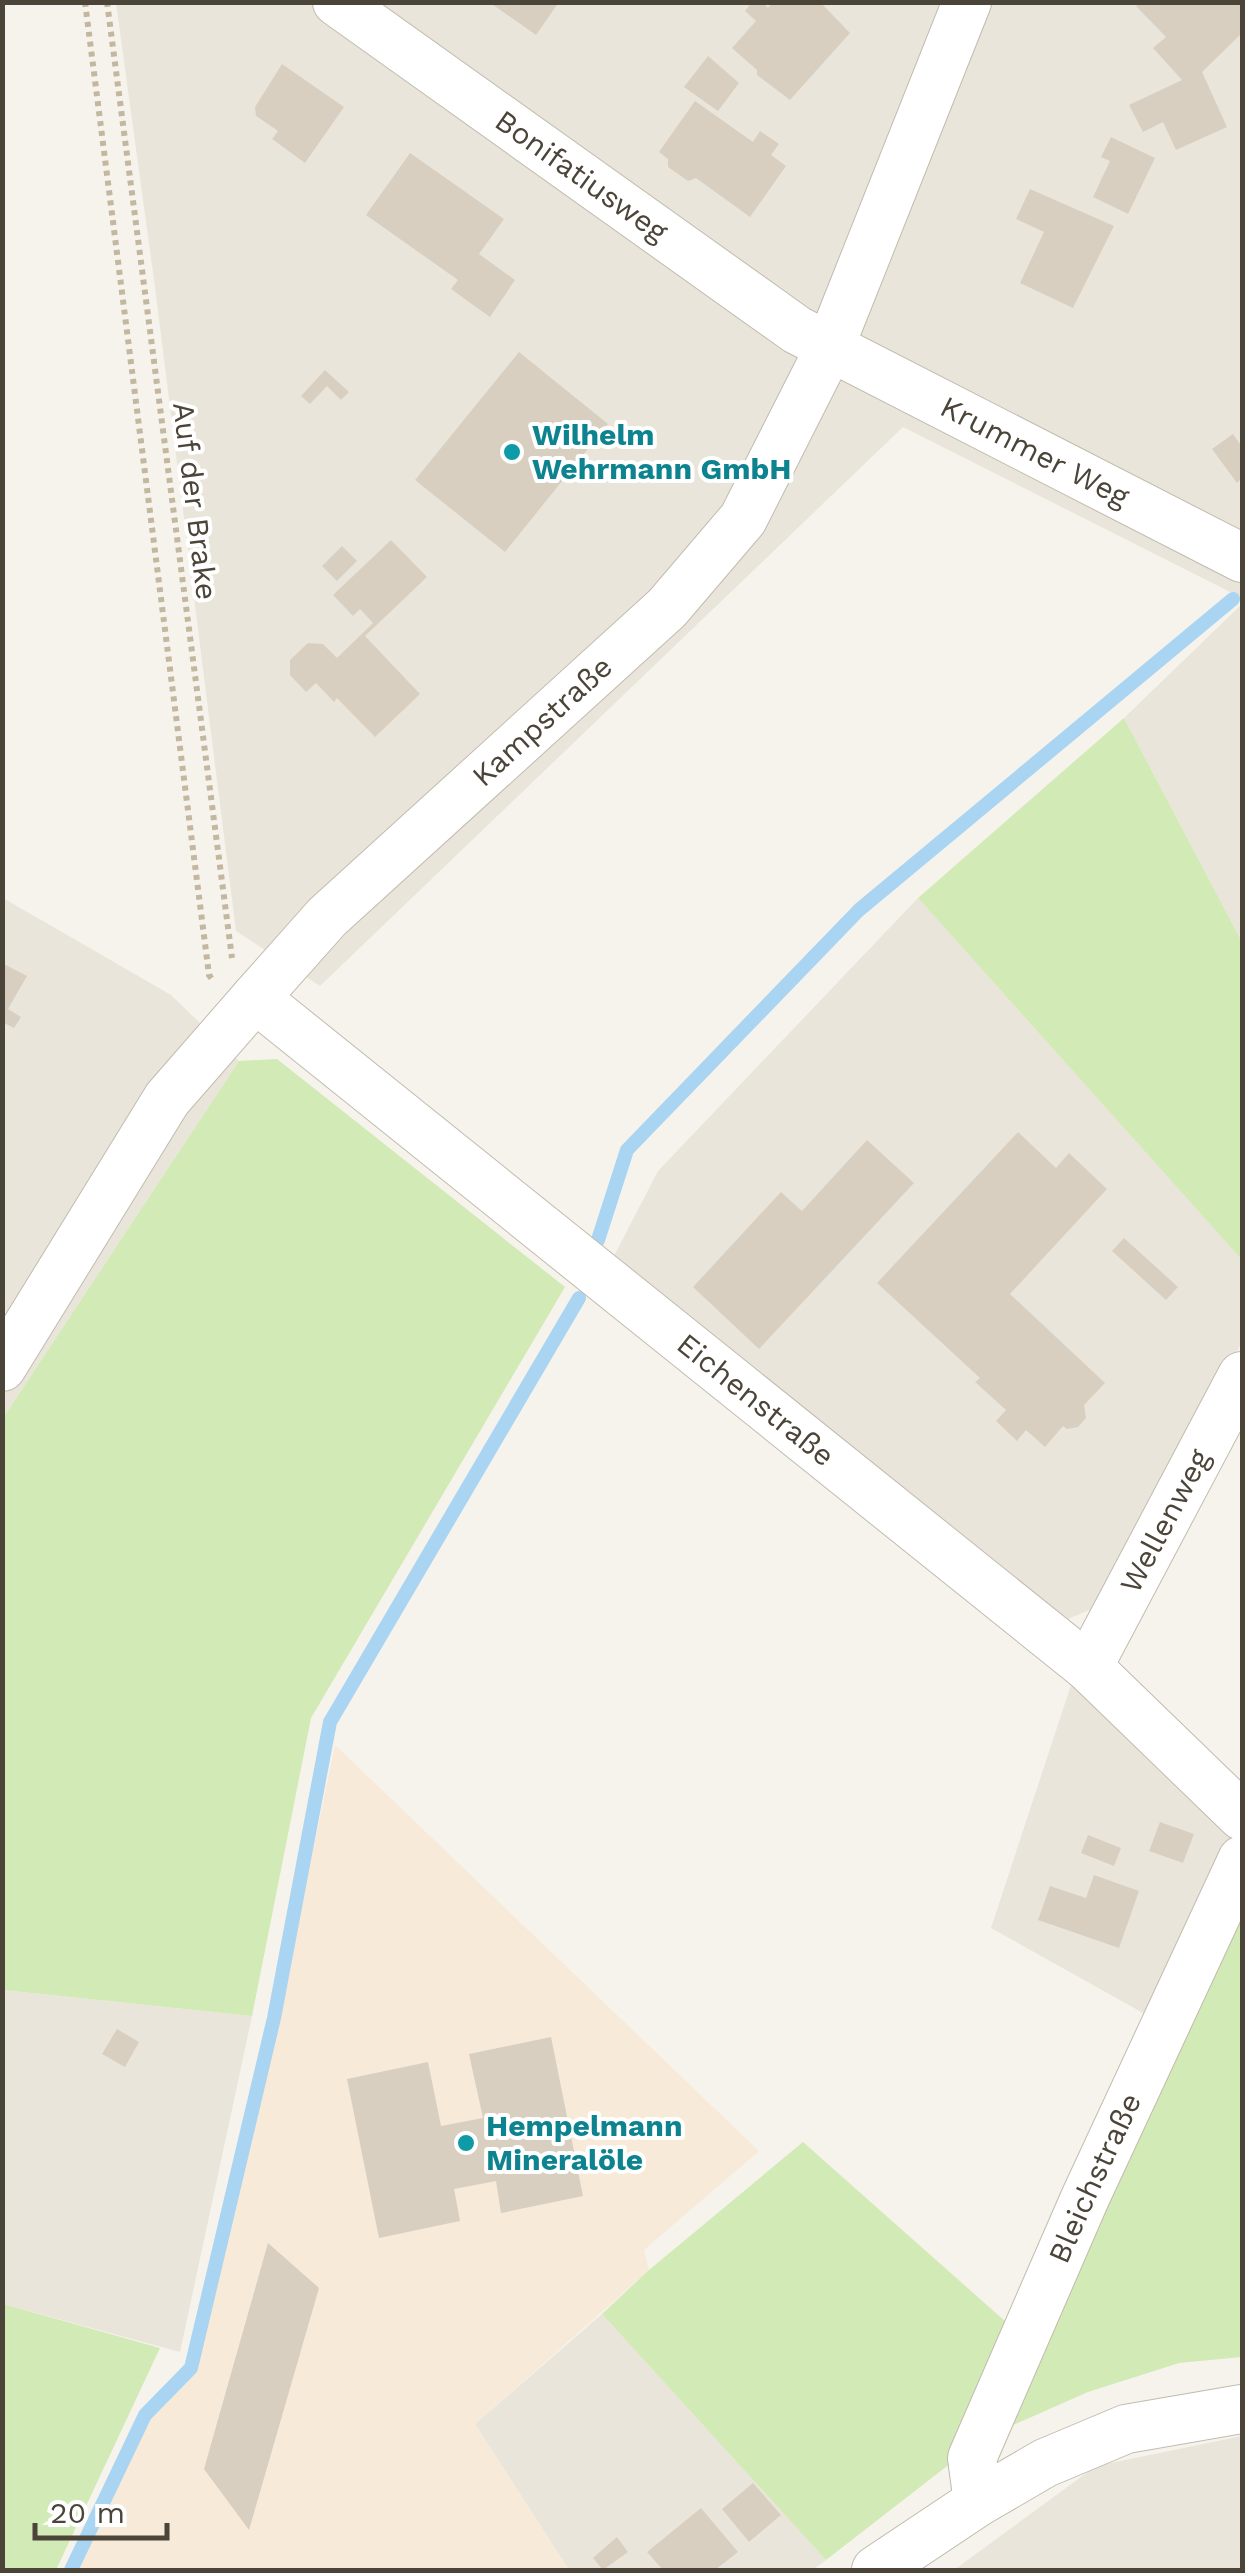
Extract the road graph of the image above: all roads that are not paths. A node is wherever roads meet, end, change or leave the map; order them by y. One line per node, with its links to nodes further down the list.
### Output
1 (337, 2): 3 (street, Bonifatiusweg)
2 (967, 2): 3 (street, Kampstraße)
3 (829, 349): 4 (street, Krummer Weg); 5 (street, Kampstraße)
4 (1242, 558)
5 (236, 986): 6 (street, Kampstraße); 8 (street, Eichenstraße)
6 (2, 1367)
7 (1242, 1376): 8 (street, Wellenweg)
8 (1088, 1667): 9 (street, Eichenstraße)
9 (1242, 1816)
10 (1242, 1860): 12 (street, Bleichstraße)
11 (1242, 2409): 12 (street)
12 (978, 2502): 13 (street)
13 (876, 2570)

